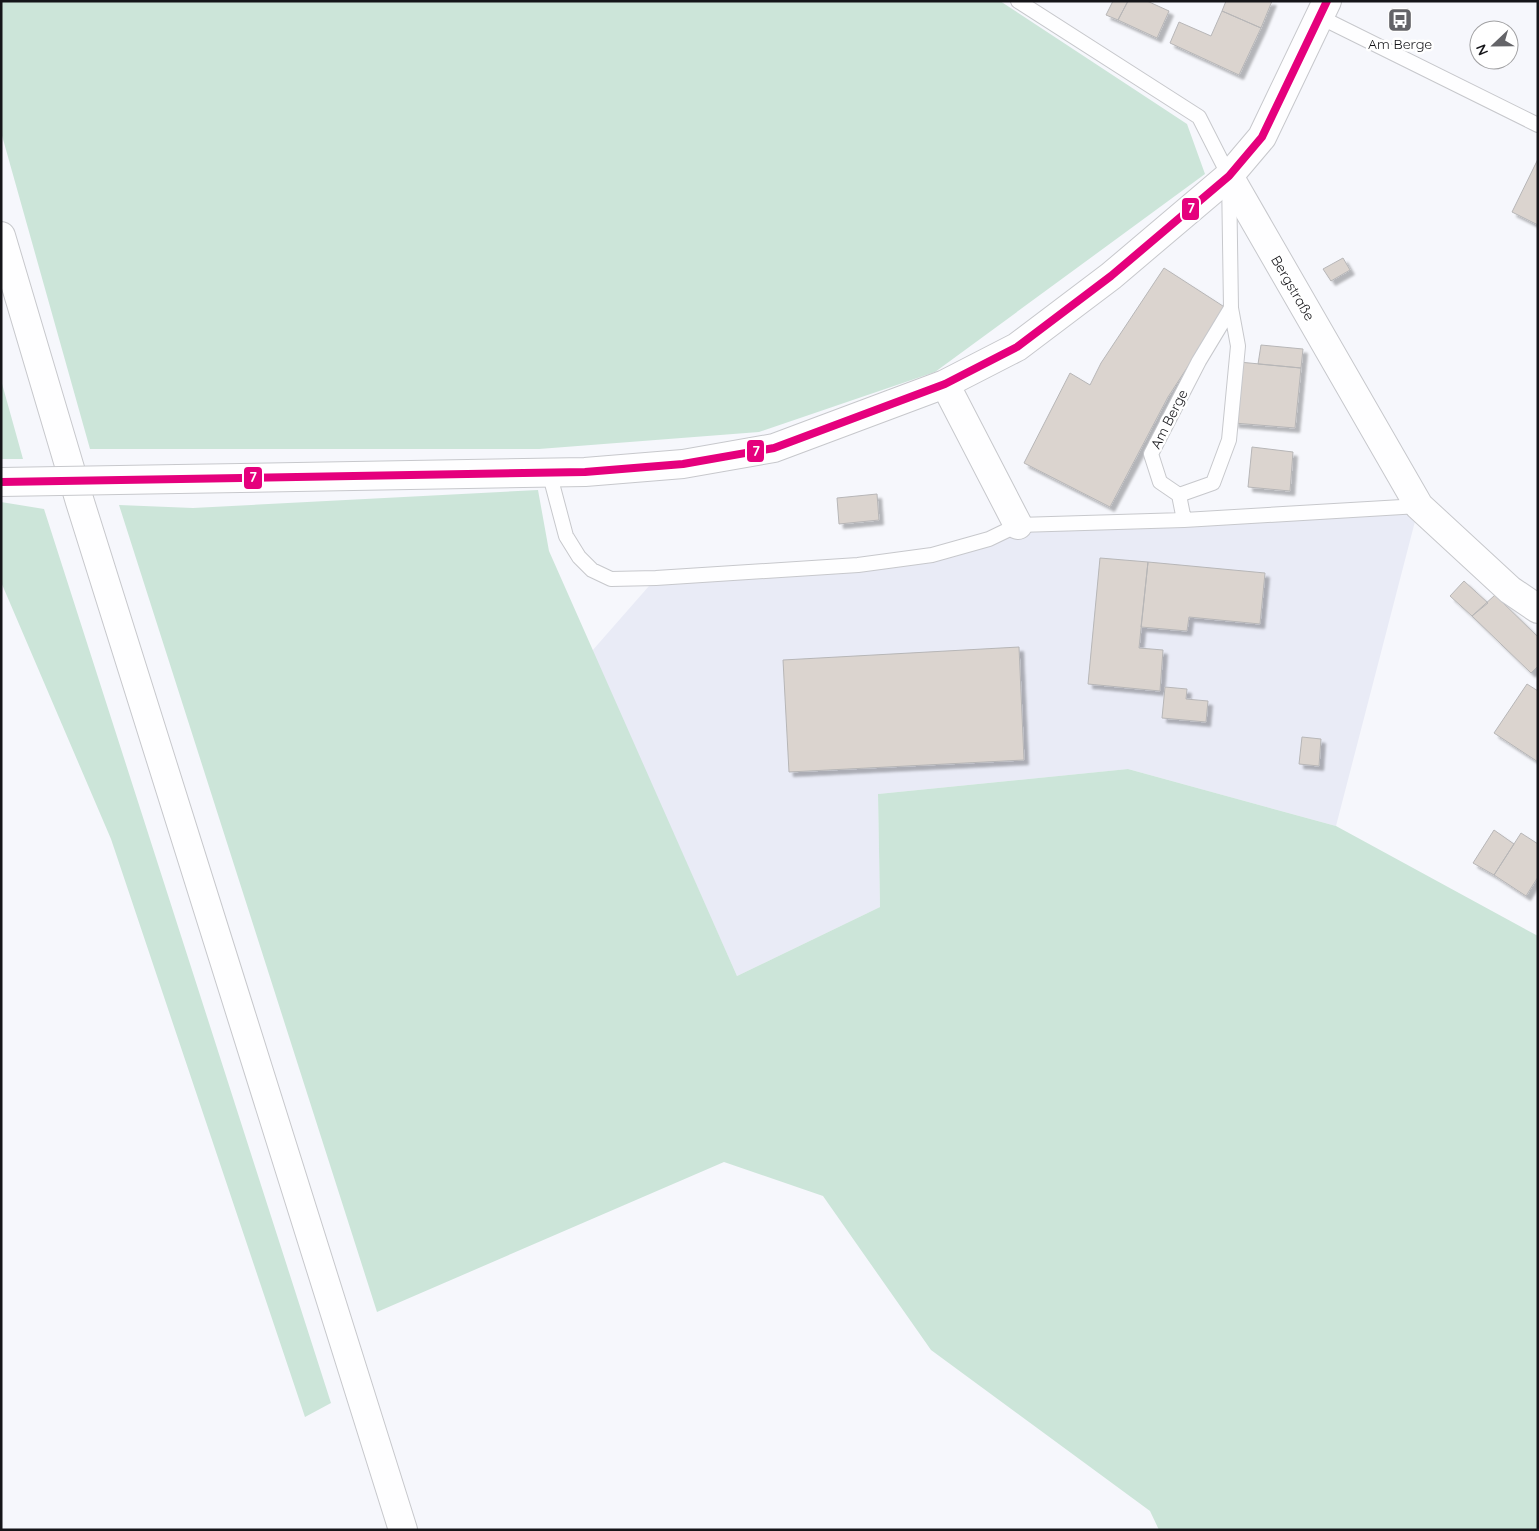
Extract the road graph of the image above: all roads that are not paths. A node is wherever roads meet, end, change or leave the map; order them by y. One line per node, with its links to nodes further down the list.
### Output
1 (1018, 1): 4 (lane, Bergstraße)
2 (1324, 9): 3 (lane); 4 (main road)
3 (1538, 125)
4 (1229, 176): 6 (lane); 7 (main road); 11 (main road, Bergstraße)
5 (1, 236): 15 (main road)
6 (1231, 308): 10 (lane); 10 (lane, Am Berge)
7 (945, 384): 8 (main road); 13 (main road)
8 (549, 472): 9 (main road, bridge); 13 (lane)
9 (1, 482)
10 (1179, 495): 12 (lane)
11 (1419, 506): 12 (lane); 14 (main road, Bergstraße)
12 (1184, 520): 13 (lane)
13 (1018, 525)
14 (1538, 609)
15 (403, 1530)

